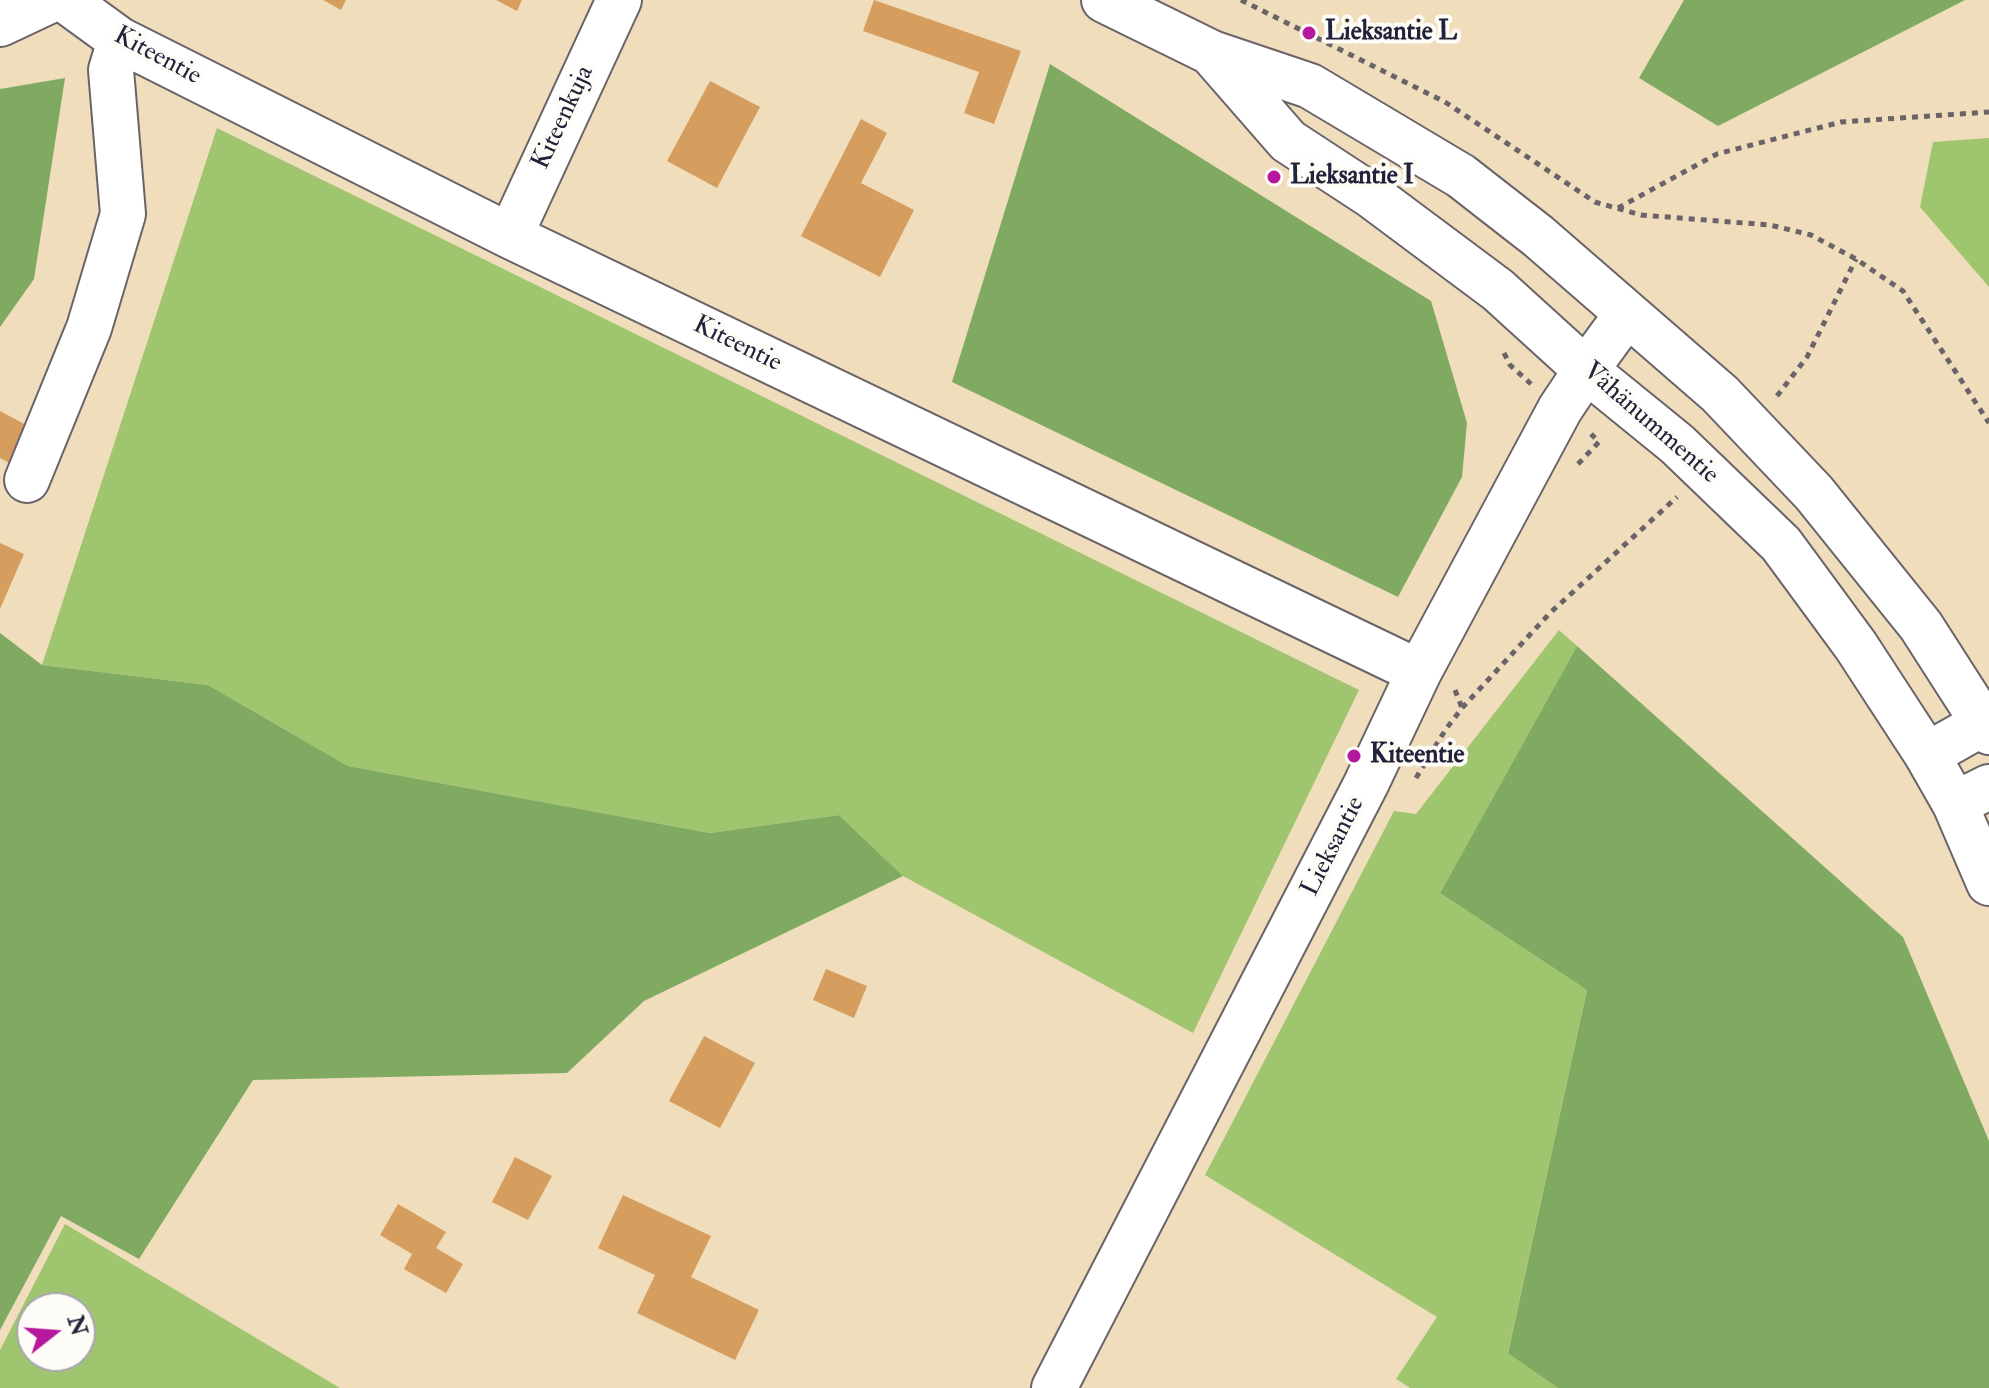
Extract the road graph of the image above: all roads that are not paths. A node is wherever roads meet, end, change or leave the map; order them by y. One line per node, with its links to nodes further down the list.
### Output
1 (51, 0): 5 (street)
2 (65, 0): 6 (street, Kiteentie)
3 (619, 0): 8 (street, Kiteenkuja)
4 (1104, 0): 7 (street, Vähänummentie)
5 (0, 24)
6 (120, 40): 8 (street, Kiteentie); 11 (street)
7 (1212, 53): 9 (street, Vähänummentie); 10 (street, Vähänummentie)
8 (510, 236): 12 (street, Kiteentie)
9 (1627, 314): 10 (street, Lieksantie); 13 (street, Vähänummentie)
10 (1586, 370): 12 (street, Lieksantie); 14 (street, Vähänummentie)
11 (27, 480)
12 (1419, 672): 17 (street, Lieksantie)
13 (1987, 725): 14 (street)
14 (1927, 755): 15 (street, Vähänummentie)
15 (1972, 796): 16 (street, Vähänummentie)
16 (1989, 883)
17 (1054, 1388)

